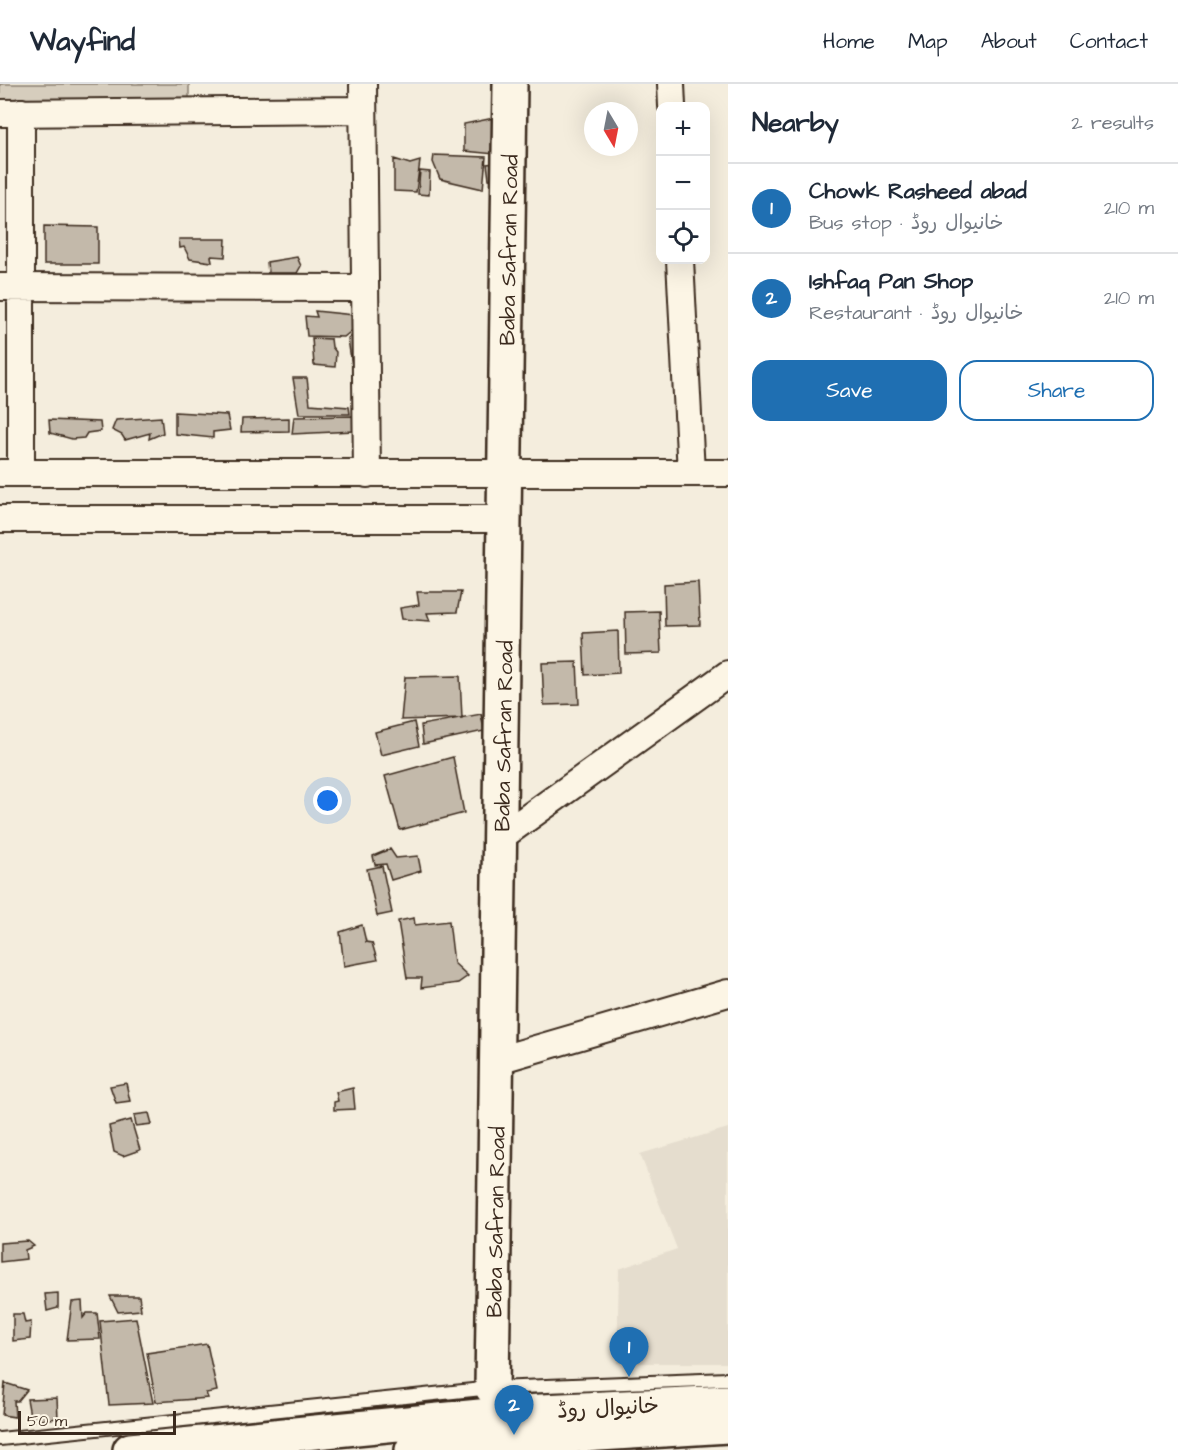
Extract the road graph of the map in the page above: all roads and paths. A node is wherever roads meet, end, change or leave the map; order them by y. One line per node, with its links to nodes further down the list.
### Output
1 (363, 84): 5 (street)
2 (510, 84): 10 (main road, Baba Safran Road)
3 (671, 84): 4 (street)
4 (672, 102)
5 (363, 110): 6 (street); 9 (street)
6 (11, 113): 8 (street)
7 (680, 264): 12 (street)
8 (11, 287): 9 (street); 11 (street)
9 (365, 288): 14 (street)
10 (506, 472): 12 (street); 14 (street); 16 (main road, Baba Safran Road)
11 (11, 473): 14 (street)
12 (691, 473): 13 (street)
13 (728, 473)
14 (367, 474)
15 (0, 519): 16 (street)
16 (506, 519): 18 (main road, Baba Safran Road)
17 (728, 674): 18 (street)
18 (501, 837): 20 (main road, Baba Safran Road)
19 (728, 993): 20 (street)
20 (498, 1060): 22 (main road, Baba Safran Road)
21 (728, 1379): 22 (lane)
22 (492, 1388): 25 (lane)
23 (728, 1402): 26 (main road, خانیوال روڈ)
24 (728, 1426): 27 (main road, خانیوال روڈ)
25 (0, 1439)
26 (130, 1450)
27 (412, 1450)

